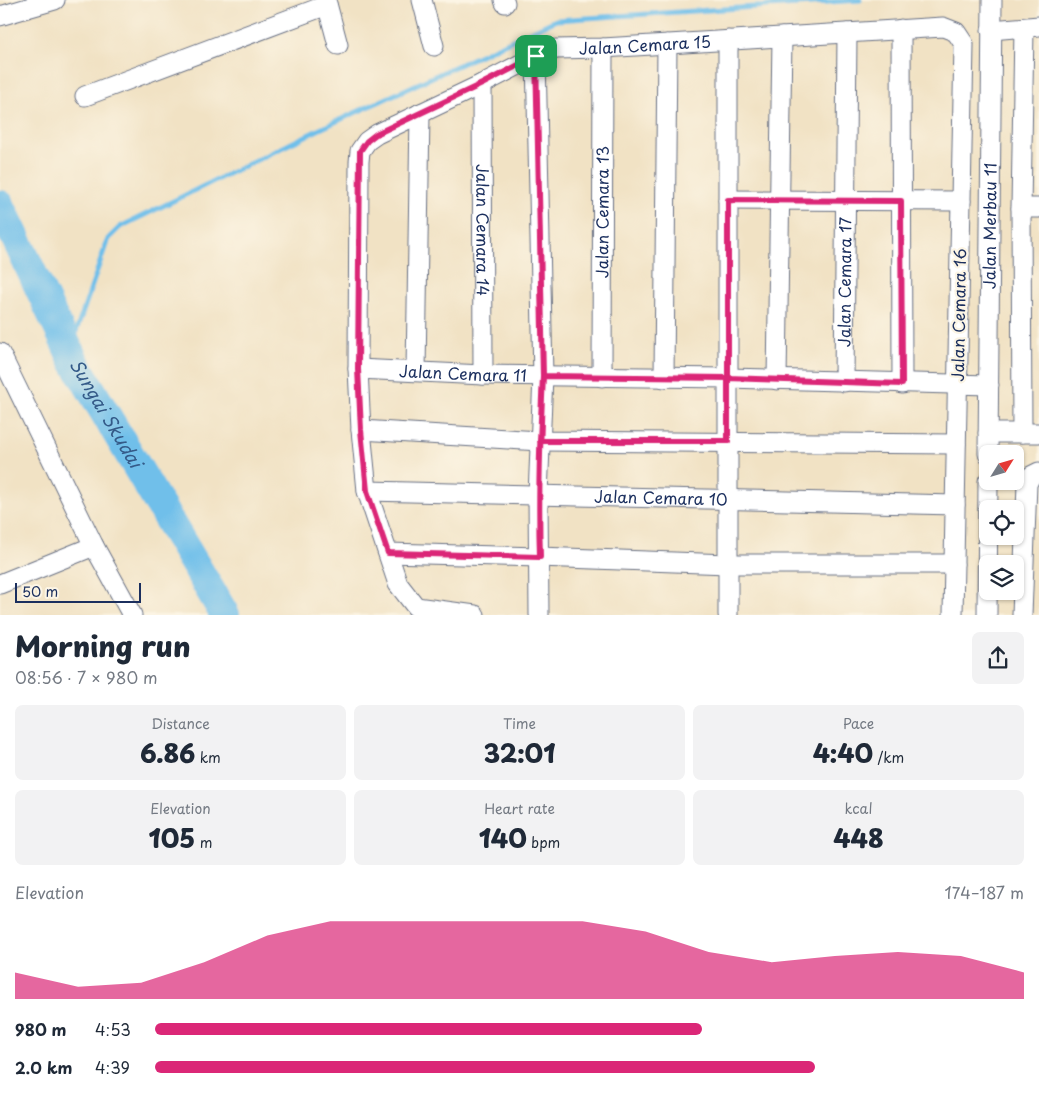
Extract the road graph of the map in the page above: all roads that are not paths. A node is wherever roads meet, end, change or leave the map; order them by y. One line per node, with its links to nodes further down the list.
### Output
1 (55, 0): 5 (street)
2 (422, 0): 15 (street)
3 (992, 0): 9 (street, Jalan Merbau 11)
4 (326, 3): 14 (street); 19 (street)
5 (0, 16)
6 (943, 26): 8 (street, Jalan Cemara 15); 25 (street, Jalan Cemara 16)
7 (1031, 27): 9 (street); 26 (street)
8 (901, 29): 10 (street, Jalan Cemara 15); 24 (street)
9 (992, 30): 39 (street, Jalan Merbau 11)
10 (847, 33): 11 (street, Jalan Cemara 15); 23 (street, Jalan Cemara 17)
11 (782, 37): 12 (street, Jalan Cemara 15); 22 (street)
12 (728, 40): 13 (street, Jalan Cemara 15); 21 (street)
13 (667, 44): 16 (street, Jalan Cemara 15); 33 (street)
14 (338, 46)
15 (434, 46)
16 (603, 48): 17 (street, Jalan Cemara 15); 32 (street, Jalan Cemara 13)
17 (536, 56): 18 (street, Jalan Cemara 15); 31 (street)
18 (482, 84): 20 (street, Jalan Cemara 15); 30 (street, Jalan Cemara 14)
19 (85, 96)
20 (420, 113): 28 (street, Jalan Cemara 15); 29 (street)
21 (728, 200): 22 (street); 34 (street)
22 (780, 200): 23 (street); 35 (street)
23 (846, 200): 24 (street); 36 (street, Jalan Cemara 17)
24 (901, 201): 25 (street); 37 (street)
25 (961, 201): 38 (street, Jalan Cemara 16)
26 (1030, 208): 42 (street)
27 (0, 353): 54 (street)
28 (358, 369): 29 (street, Jalan Cemara 11); 40 (street, Jalan Cemara 15)
29 (416, 371): 30 (street, Jalan Cemara 11)
30 (483, 375): 31 (street, Jalan Cemara 11)
31 (543, 376): 32 (street, Jalan Cemara 11); 43 (street)
32 (602, 377): 33 (street, Jalan Cemara 11)
33 (664, 378): 34 (street, Jalan Cemara 11)
34 (728, 378): 35 (street, Jalan Cemara 11); 44 (street)
35 (777, 380): 36 (street, Jalan Cemara 11)
36 (844, 382): 37 (street, Jalan Cemara 11)
37 (902, 384): 38 (street, Jalan Cemara 11)
38 (958, 385): 39 (street, Jalan Cemara 11); 45 (street, Jalan Cemara 16)
39 (989, 386): 41 (street, Jalan Merbau 11)
40 (361, 430): 43 (street); 49 (street, Jalan Cemara 15)
41 (988, 433): 42 (street); 46 (street, Jalan Merbau 11)
42 (1030, 433)
43 (540, 441): 44 (street); 50 (street)
44 (728, 441): 45 (street); 51 (street)
45 (956, 444): 52 (street, Jalan Cemara 16)
46 (988, 445)
47 (1039, 472): 53 (street)
48 (988, 490): 65 (street)
49 (367, 491): 50 (street, Jalan Cemara 10); 55 (street, Jalan Cemara 15)
50 (538, 495): 51 (street, Jalan Cemara 10); 56 (street)
51 (728, 499): 52 (street, Jalan Cemara 10); 57 (street)
52 (955, 505): 58 (street, Jalan Cemara 16)
53 (1032, 545): 66 (street)
54 (94, 546): 59 (street); 60 (street)
55 (388, 553): 56 (street); 61 (street, Jalan Cemara 15)
56 (540, 557): 57 (street); 62 (street)
57 (728, 564): 58 (street); 63 (street)
58 (954, 564): 64 (street, Jalan Cemara 16)
59 (0, 584)
60 (132, 615)
61 (475, 615)
62 (539, 615)
63 (728, 615)
64 (953, 615)
65 (987, 615)
66 (1022, 615)

